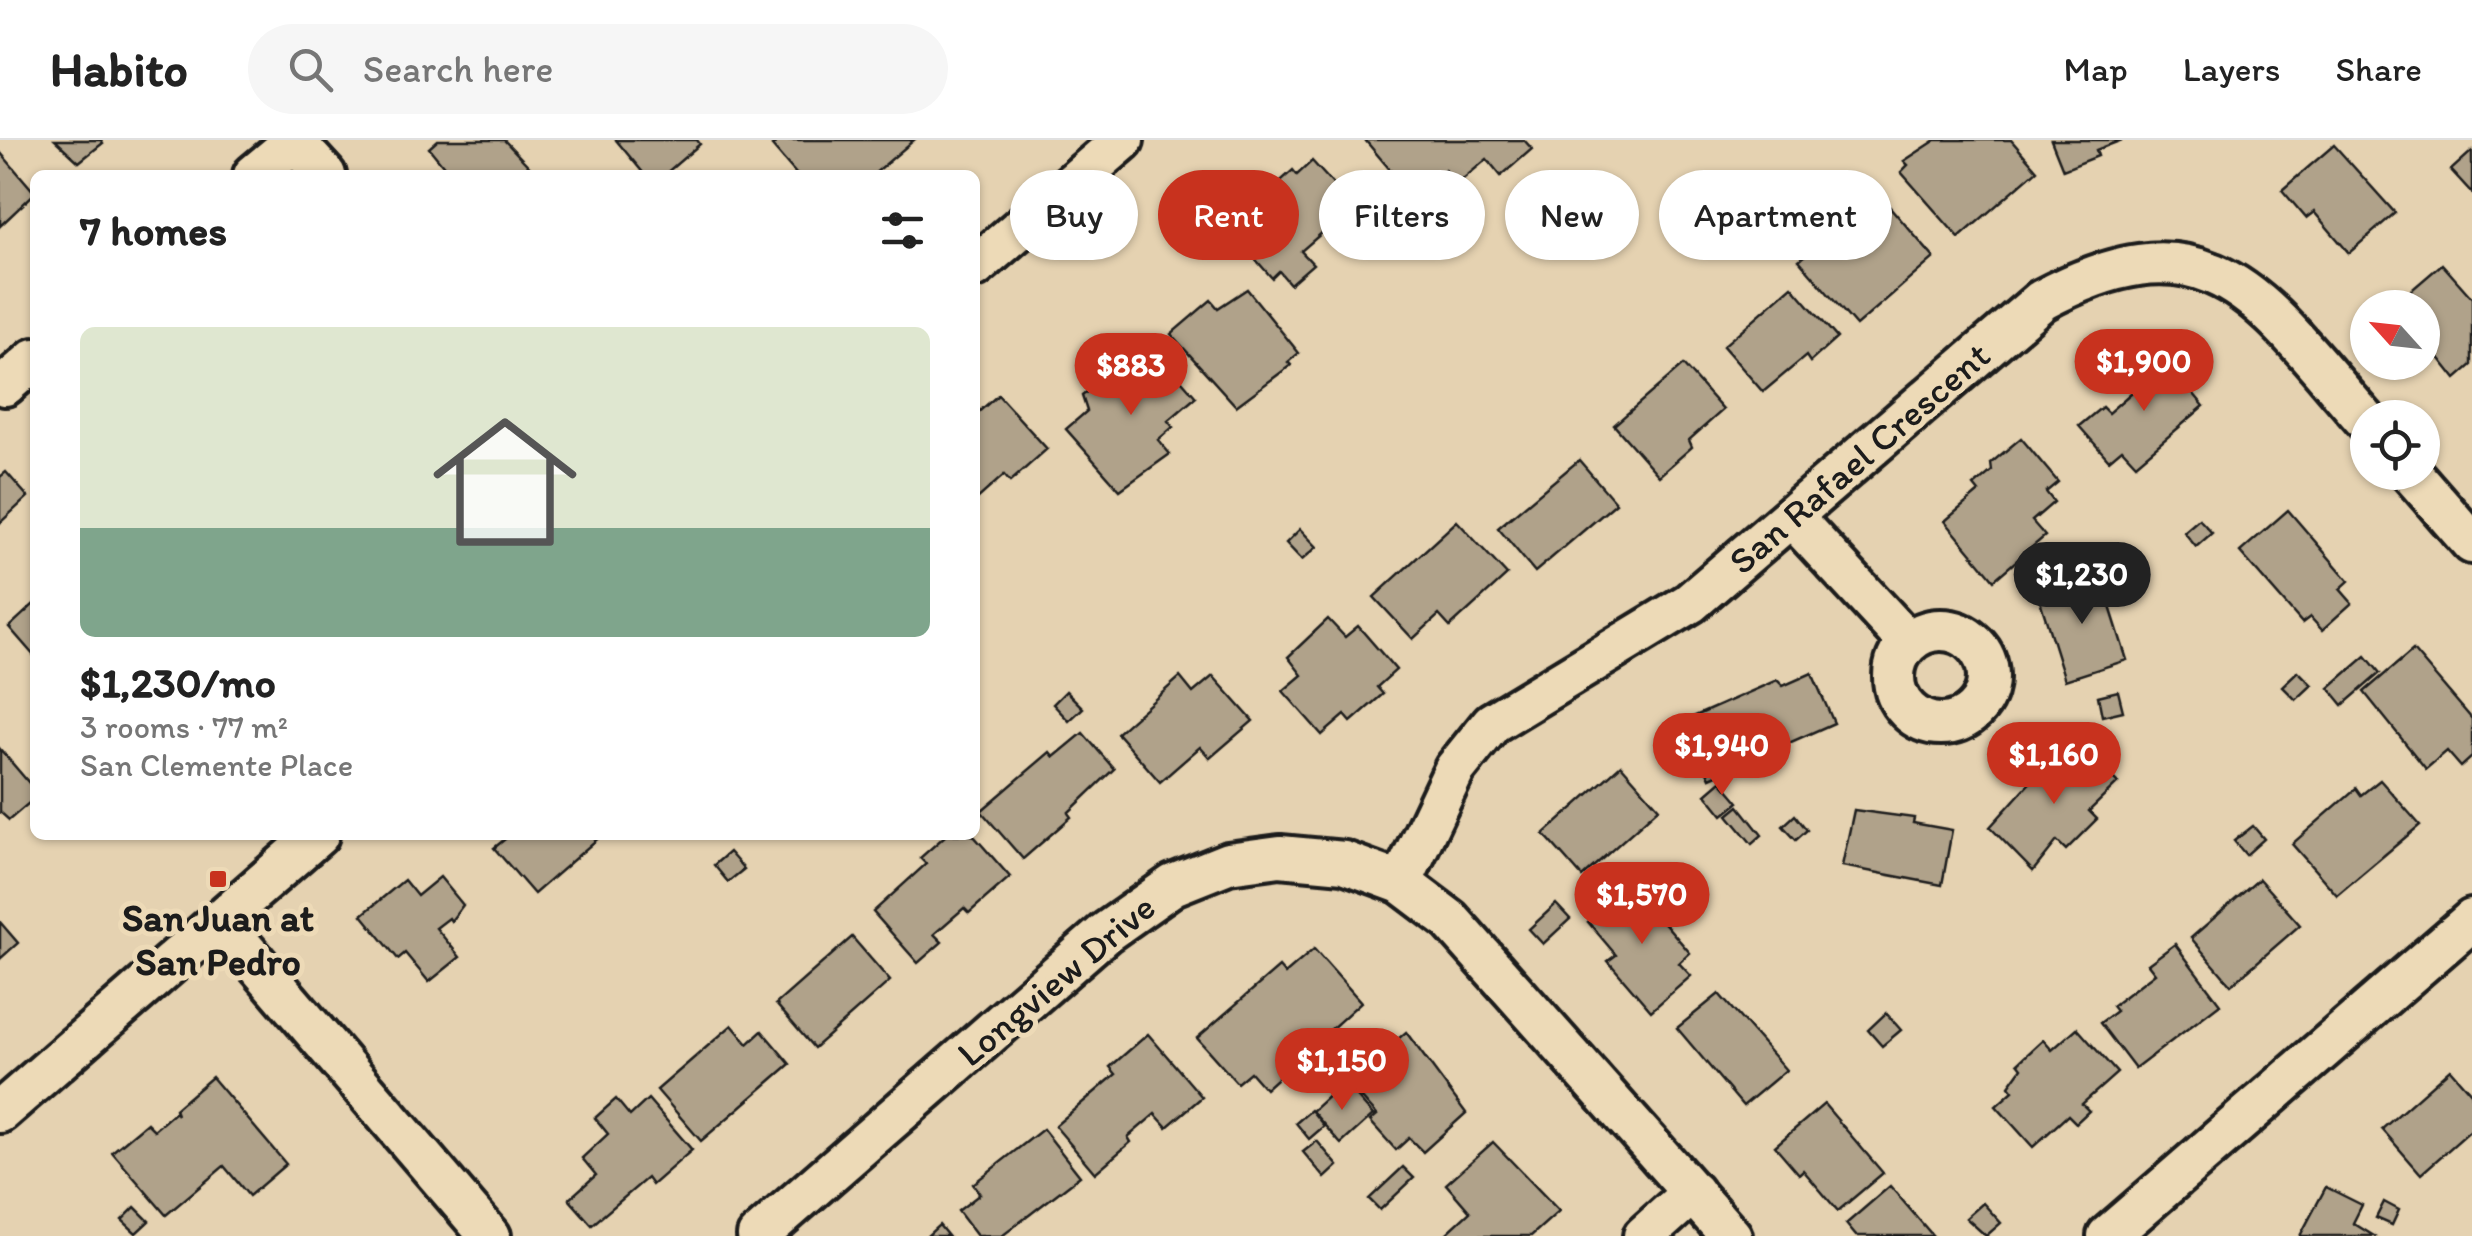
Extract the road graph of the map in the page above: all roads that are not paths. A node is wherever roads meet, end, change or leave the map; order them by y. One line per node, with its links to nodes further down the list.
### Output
1 (295, 140): 3 (street); 4 (street)
2 (1123, 140): 5 (street)
3 (260, 170)
4 (321, 170)
5 (980, 263)
6 (2350, 403): 8 (street, San Rafael Crescent)
7 (2426, 490): 9 (street)
8 (1794, 519): 10 (street); 12 (street, San Rafael Crescent)
9 (2472, 543)
10 (1908, 642)
11 (312, 840): 13 (street)
12 (1401, 883): 16 (street, Longview Drive); 18 (street, Longview Drive)
13 (220, 920): 15 (street); 17 (street)
14 (2472, 920): 21 (street)
15 (0, 1112)
16 (1693, 1192): 19 (street); 20 (street, Longview Drive)
17 (490, 1236)
18 (758, 1236)
19 (1644, 1236)
20 (1731, 1236)
21 (2108, 1236)

